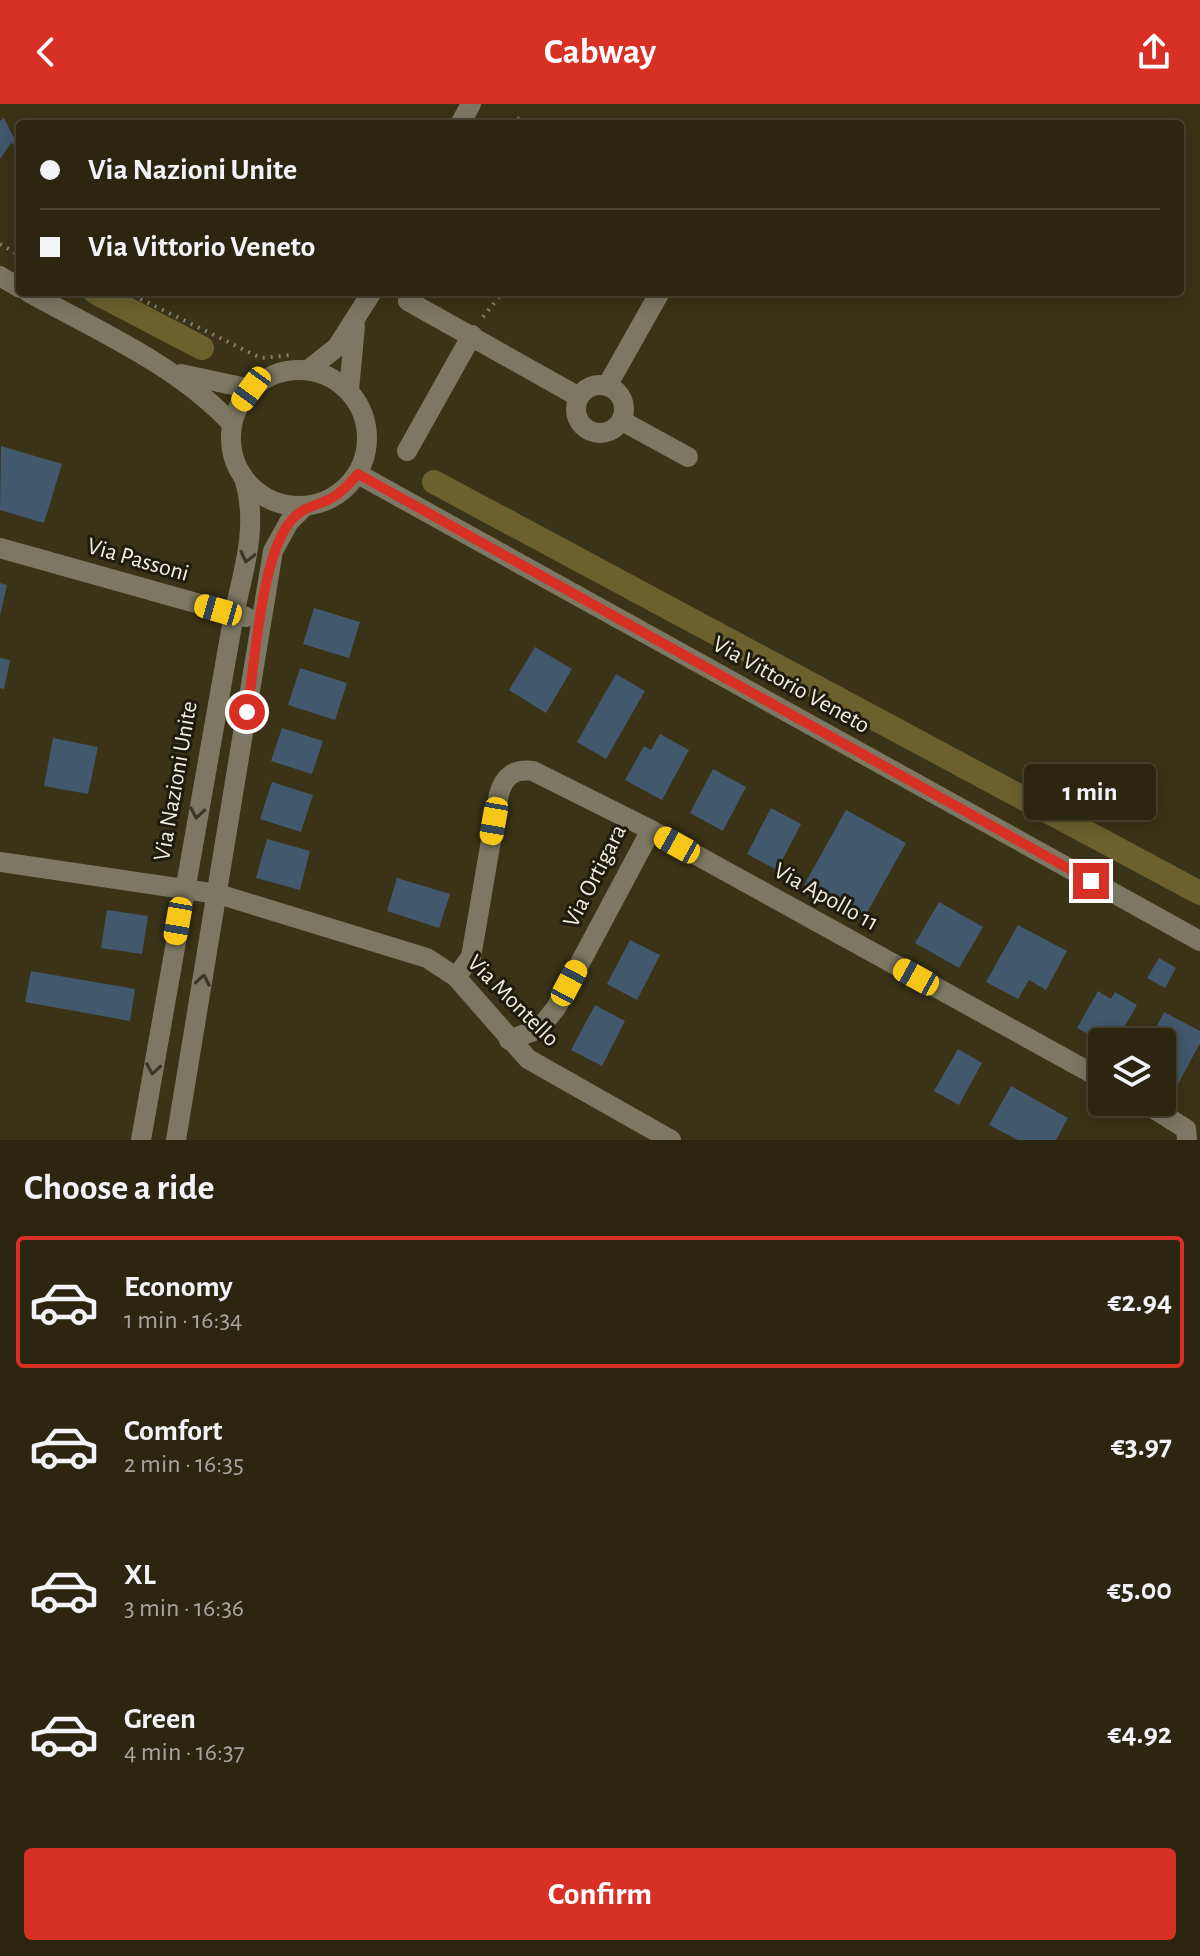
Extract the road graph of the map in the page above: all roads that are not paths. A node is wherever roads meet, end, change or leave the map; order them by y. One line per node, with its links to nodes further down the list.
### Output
1 (35, 296): 8 (street)
2 (370, 296): 5 (street)
3 (658, 296): 9 (street)
4 (408, 301): 6 (street)
5 (356, 322): 7 (street); 11 (street)
6 (470, 334): 12 (street); 15 (street)
7 (304, 361): 10 (street); 11 (street)
8 (167, 370): 10 (street); 14 (street)
9 (607, 386): 12 (street); 13 (street)
10 (251, 389): 14 (street)
11 (349, 390): 17 (street)
12 (579, 397): 13 (street)
13 (622, 421): 16 (street)
14 (232, 424): 18 (street)
15 (407, 451)
16 (688, 457)
17 (358, 474): 19 (street); 27 (street, Via Vittorio Veneto)
18 (245, 481): 19 (street); 21 (street, Via Nazioni Unite, one-way to 21)
19 (305, 506): 22 (street)
20 (0, 548): 21 (street, Via Passoni)
21 (234, 614): 22 (street, Via Passoni); 25 (street, Via Nazioni Unite, one-way to 25)
22 (262, 621): 26 (street)
23 (651, 830): 28 (street, Via Ortigara); 29 (street, Via Ortigara); 30 (street, Via Apollo 11)
24 (0, 862): 25 (street, Via Montello)
25 (183, 890): 26 (street, Via Montello); 33 (street, Via Nazioni Unite, one-way to 33)
26 (218, 894): 28 (street, Via Montello); 34 (street, one-way to 26)
27 (1200, 941)
28 (456, 977): 29 (street, Via Montello)
29 (509, 1040): 35 (street, Via Montello)
30 (1088, 1071)
31 (1162, 1116): 32 (street)
32 (1183, 1131)
33 (141, 1140)
34 (176, 1140)
35 (671, 1140)

